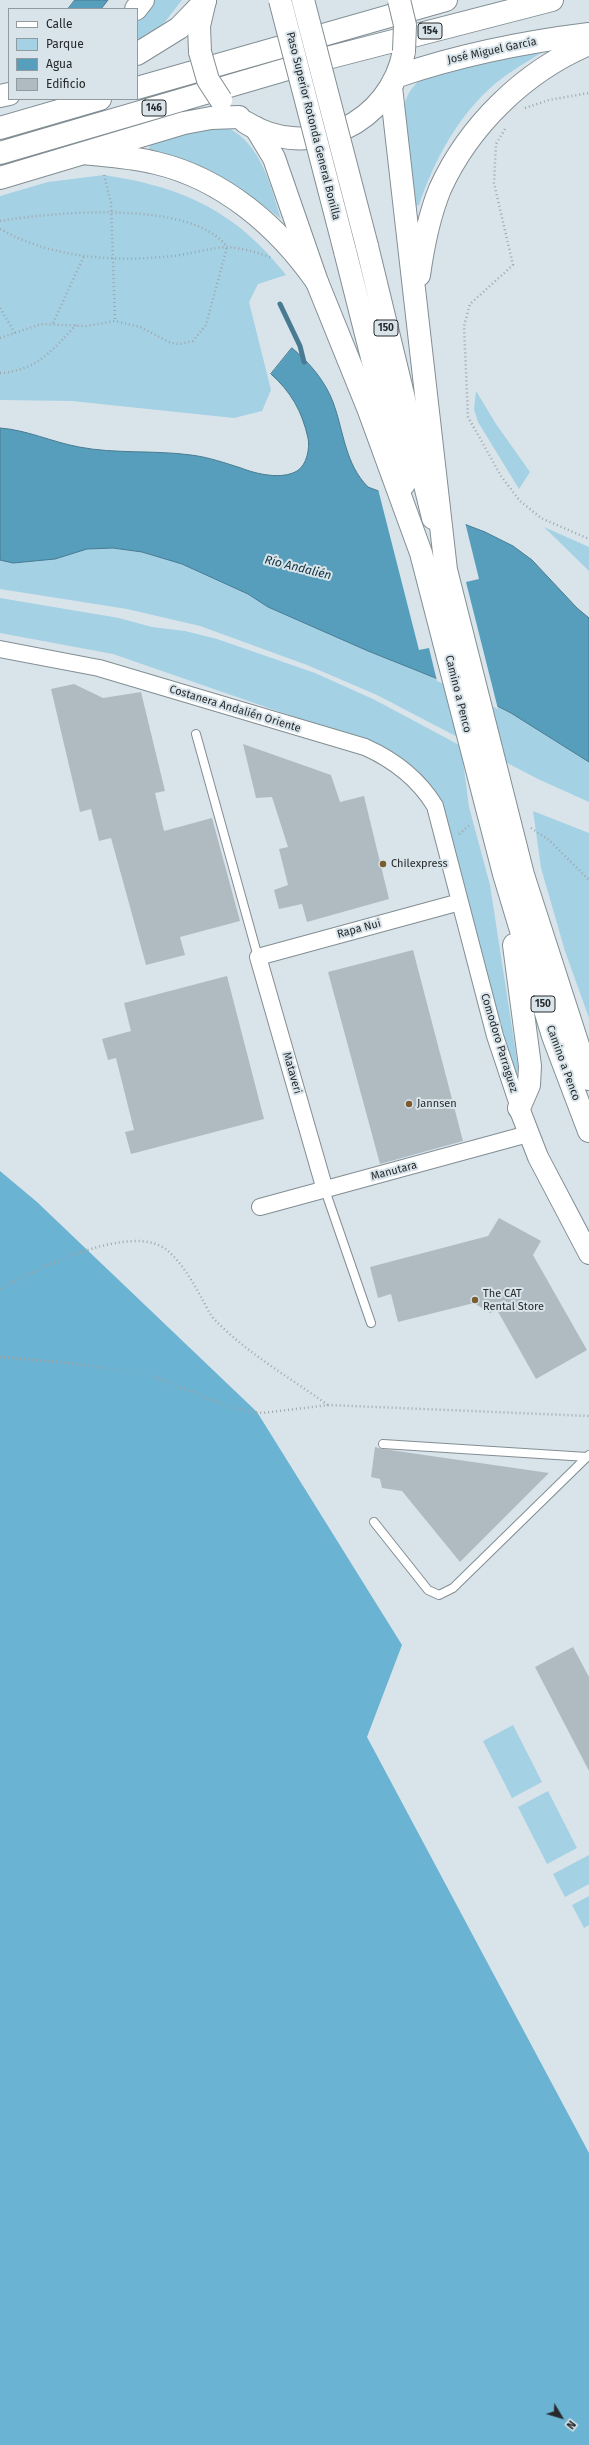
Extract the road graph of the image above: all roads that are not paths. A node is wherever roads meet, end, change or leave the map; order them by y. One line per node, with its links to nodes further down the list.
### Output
1 (143, 0): 8 (main road)
2 (280, 0): 23 (main road, Paso Superior Rotonda General Bonilla, bridge)
3 (303, 0): 22 (main road, Paso Superior Rotonda General Bonilla, bridge)
4 (399, 0): 14 (main road, bridge)
5 (446, 0): 10 (main road, 154)
6 (552, 0): 13 (main road, 154)
7 (205, 1): 12 (main road); 17 (main road, bridge)
8 (137, 8)
9 (589, 34): 14 (main road, José Miguel García)
10 (302, 40): 15 (main road, 146)
11 (589, 44): 25 (main road)
12 (138, 53)
13 (308, 63): 19 (main road, 146)
14 (394, 82): 17 (main road); 25 (main road)
15 (138, 88)
16 (97, 100): 18 (main road)
17 (247, 123): 20 (main road); 24 (main road)
18 (0, 128)
19 (0, 152)
20 (84, 154): 21 (main road); 24 (main road)
21 (0, 178)
22 (367, 246): 26 (main road, Camino a Penco / 150)
23 (345, 251): 26 (main road, Camino a Penco / 150)
24 (317, 282): 26 (main road)
25 (416, 308): 27 (main road)
26 (386, 409): 27 (main road, Camino a Penco / 150); 31 (main road, Camino a Penco / 150)
27 (446, 570): 34 (main road, Camino a Penco / 150)
28 (0, 649): 30 (street, Costanera Andalién Oriente)
29 (196, 734): 33 (lane)
30 (439, 820): 32 (street, Comodoro Parraguez)
31 (504, 874): 35 (main road); 36 (main road, Camino a Penco / 150)
32 (460, 902): 33 (street, Rapa Nui); 35 (street, Comodoro Parraguez)
33 (258, 957): 38 (street, Mataveri)
34 (589, 1079)
35 (519, 1108): 37 (street, Comodoro Parraguez)
36 (589, 1131)
37 (528, 1134): 38 (street, Manutara); 40 (street, Comodoro Parraguez)
38 (325, 1190): 39 (street, Manutara); 41 (lane)
39 (260, 1207)
40 (589, 1254)
41 (371, 1323)
42 (383, 1444): 43 (lane)
43 (588, 1456): 44 (lane)
44 (374, 1522)

